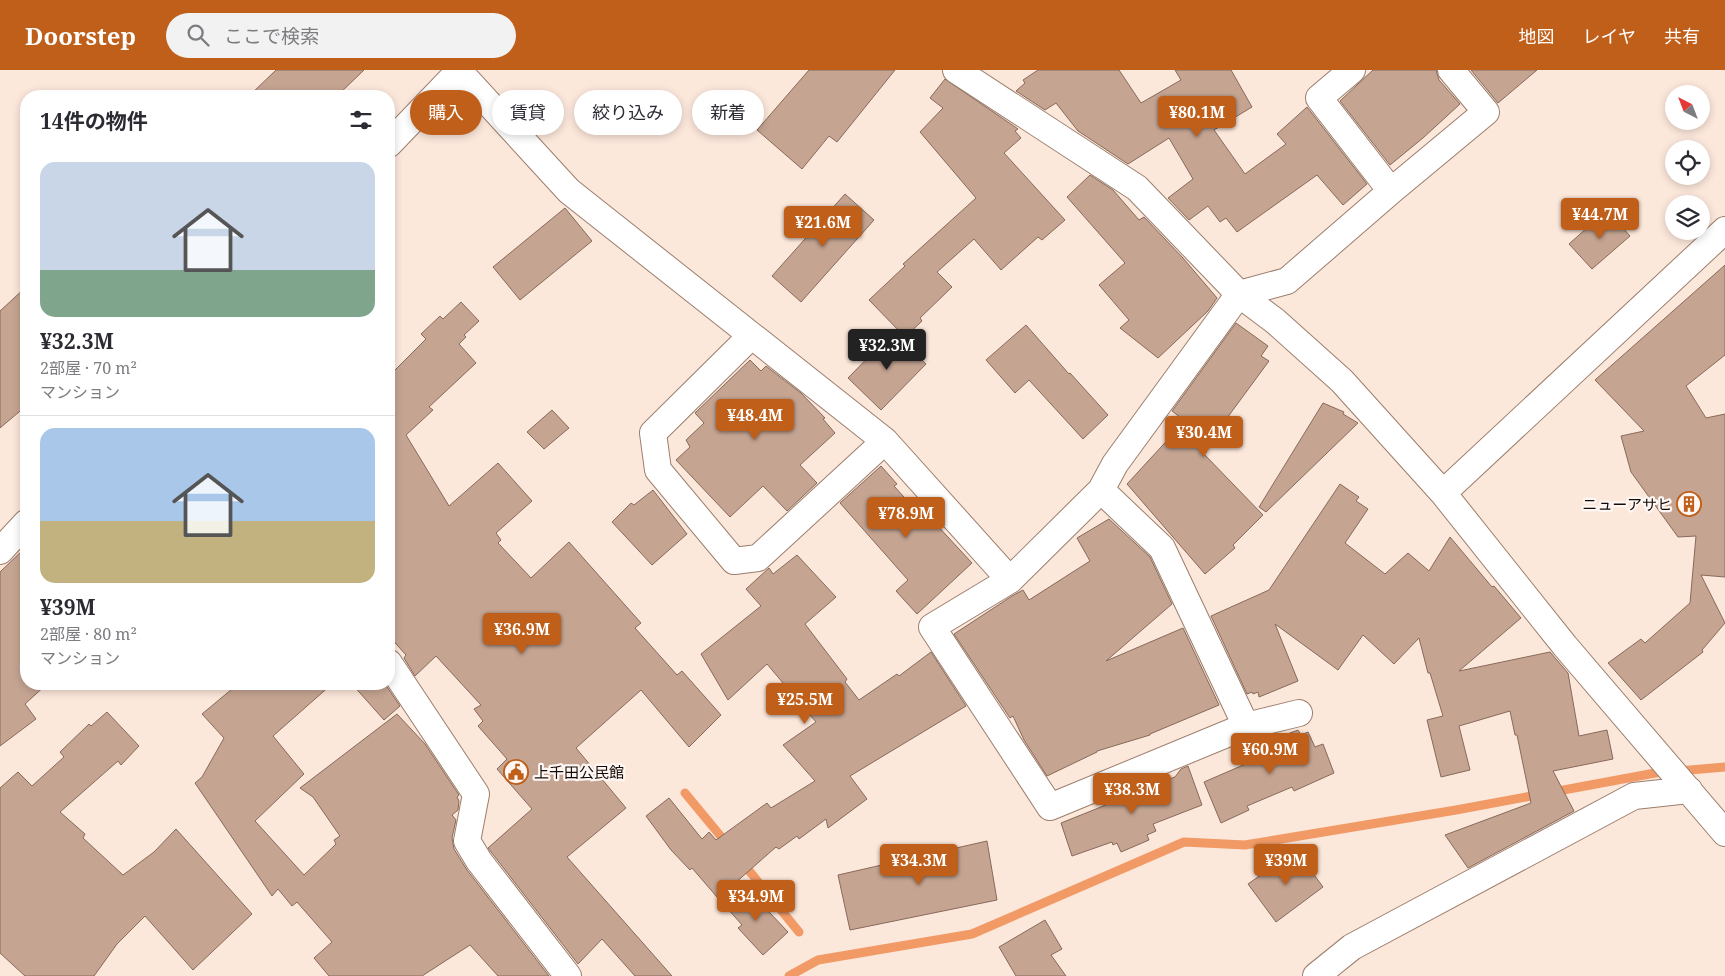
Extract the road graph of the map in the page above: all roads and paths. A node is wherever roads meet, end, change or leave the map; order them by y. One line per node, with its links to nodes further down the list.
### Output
1 (460, 70): 5 (street); 9 (street)
2 (956, 70): 8 (street)
3 (1352, 70): 6 (street)
4 (1451, 70): 6 (street)
5 (395, 138)
6 (1391, 191): 8 (street)
7 (1725, 230): 12 (street)
8 (1239, 294): 11 (street); 12 (street)
9 (750, 336): 10 (street); 10 (street)
10 (885, 441): 15 (street)
11 (1100, 490): 15 (street); 18 (street)
12 (1443, 493): 19 (street)
13 (20, 529): 14 (street)
14 (0, 551)
15 (1010, 580): 18 (street)
16 (395, 672): 21 (street)
17 (1298, 712): 18 (street)
18 (1246, 726)
19 (1685, 784): 20 (street); 22 (street)
20 (1725, 833)
21 (568, 976)
22 (1316, 976)

